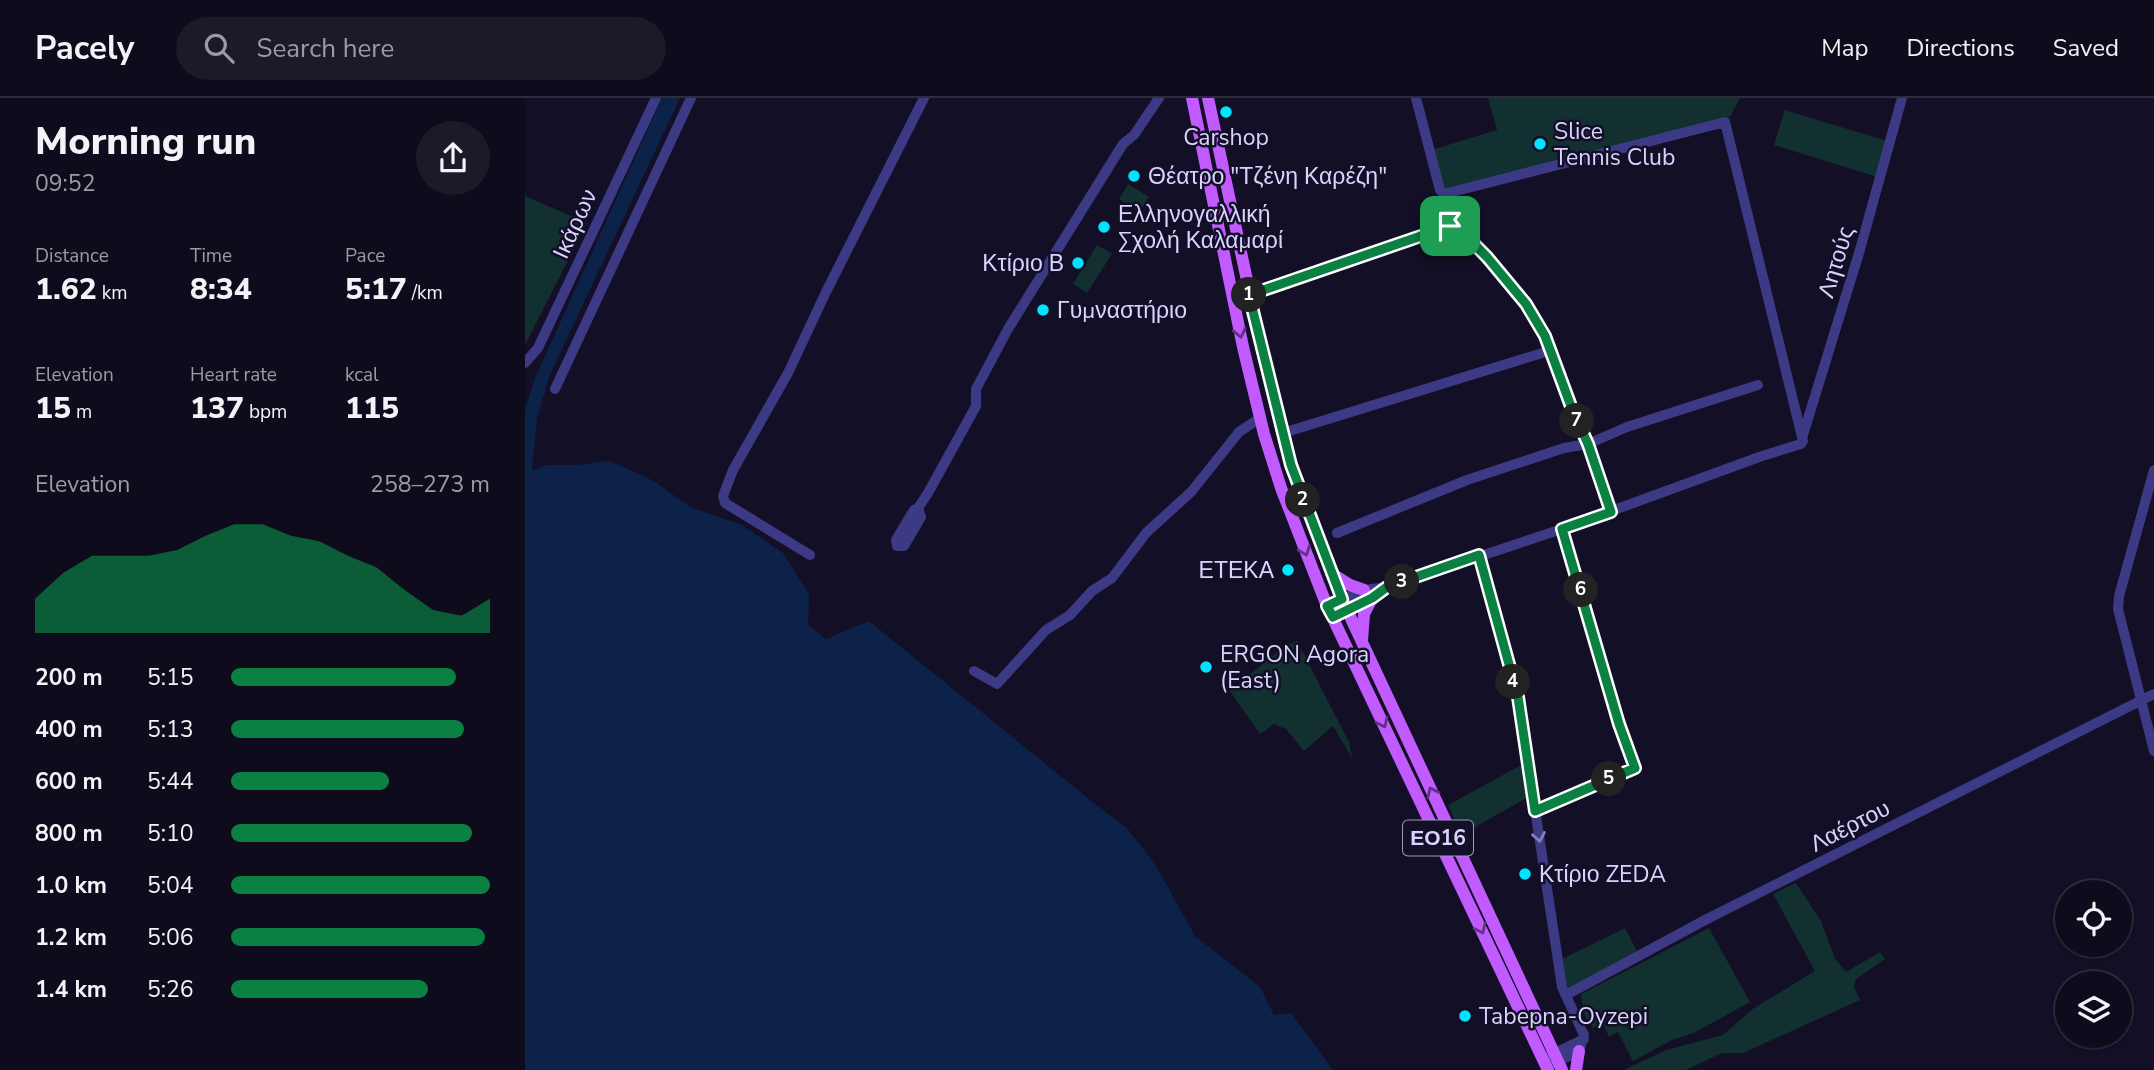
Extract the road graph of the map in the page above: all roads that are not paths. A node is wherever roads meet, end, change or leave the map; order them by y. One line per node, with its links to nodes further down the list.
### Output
1 (656, 98): 11 (street, Ικάρων)
2 (691, 98): 13 (street)
3 (924, 98): 23 (street)
4 (1159, 98): 19 (street)
5 (1192, 98): 14 (main road, ΕΟ16, one-way to 14)
6 (1208, 98): 9 (main road, ΕΟ16)
7 (1416, 98): 16 (street)
8 (1902, 98): 16 (street, Λητούς)
9 (1249, 295): 10 (street); 15 (main road, ΕΟ16)
10 (1552, 350): 15 (street); 17 (street)
11 (526, 364)
12 (1758, 385): 17 (street)
13 (555, 389)
14 (1260, 418): 28 (main road, ΕΟ16, one-way to 28); 30 (street)
15 (1283, 433): 25 (main road, ΕΟ16)
16 (1802, 435): 20 (street)
17 (1588, 444): 20 (street); 22 (street)
18 (2154, 470): 32 (street)
19 (918, 508)
20 (1611, 512): 21 (street)
21 (1562, 529): 24 (street); 34 (street)
22 (1337, 533)
23 (810, 555)
24 (1479, 555): 26 (street); 34 (street)
25 (1331, 573): 26 (main road); 27 (main road, ΕΟ16)
26 (1368, 594): 27 (street); 29 (main road)
27 (1344, 605): 28 (street); 29 (main road, ΕΟ16)
28 (1330, 611): 37 (main road, ΕΟ16, one-way to 37)
29 (1362, 643): 37 (main road, ΕΟ16, one-way to 29)
30 (974, 671)
31 (2154, 694): 32 (street, Λαέρτου)
32 (2142, 700): 33 (street); 35 (street, Λαέρτου)
33 (2154, 751)
34 (1535, 811): 35 (street, one-way to 35)
35 (1566, 995): 36 (street)
36 (1582, 1045): 37 (street); 38 (main road)
37 (1552, 1064)
38 (1576, 1070)

